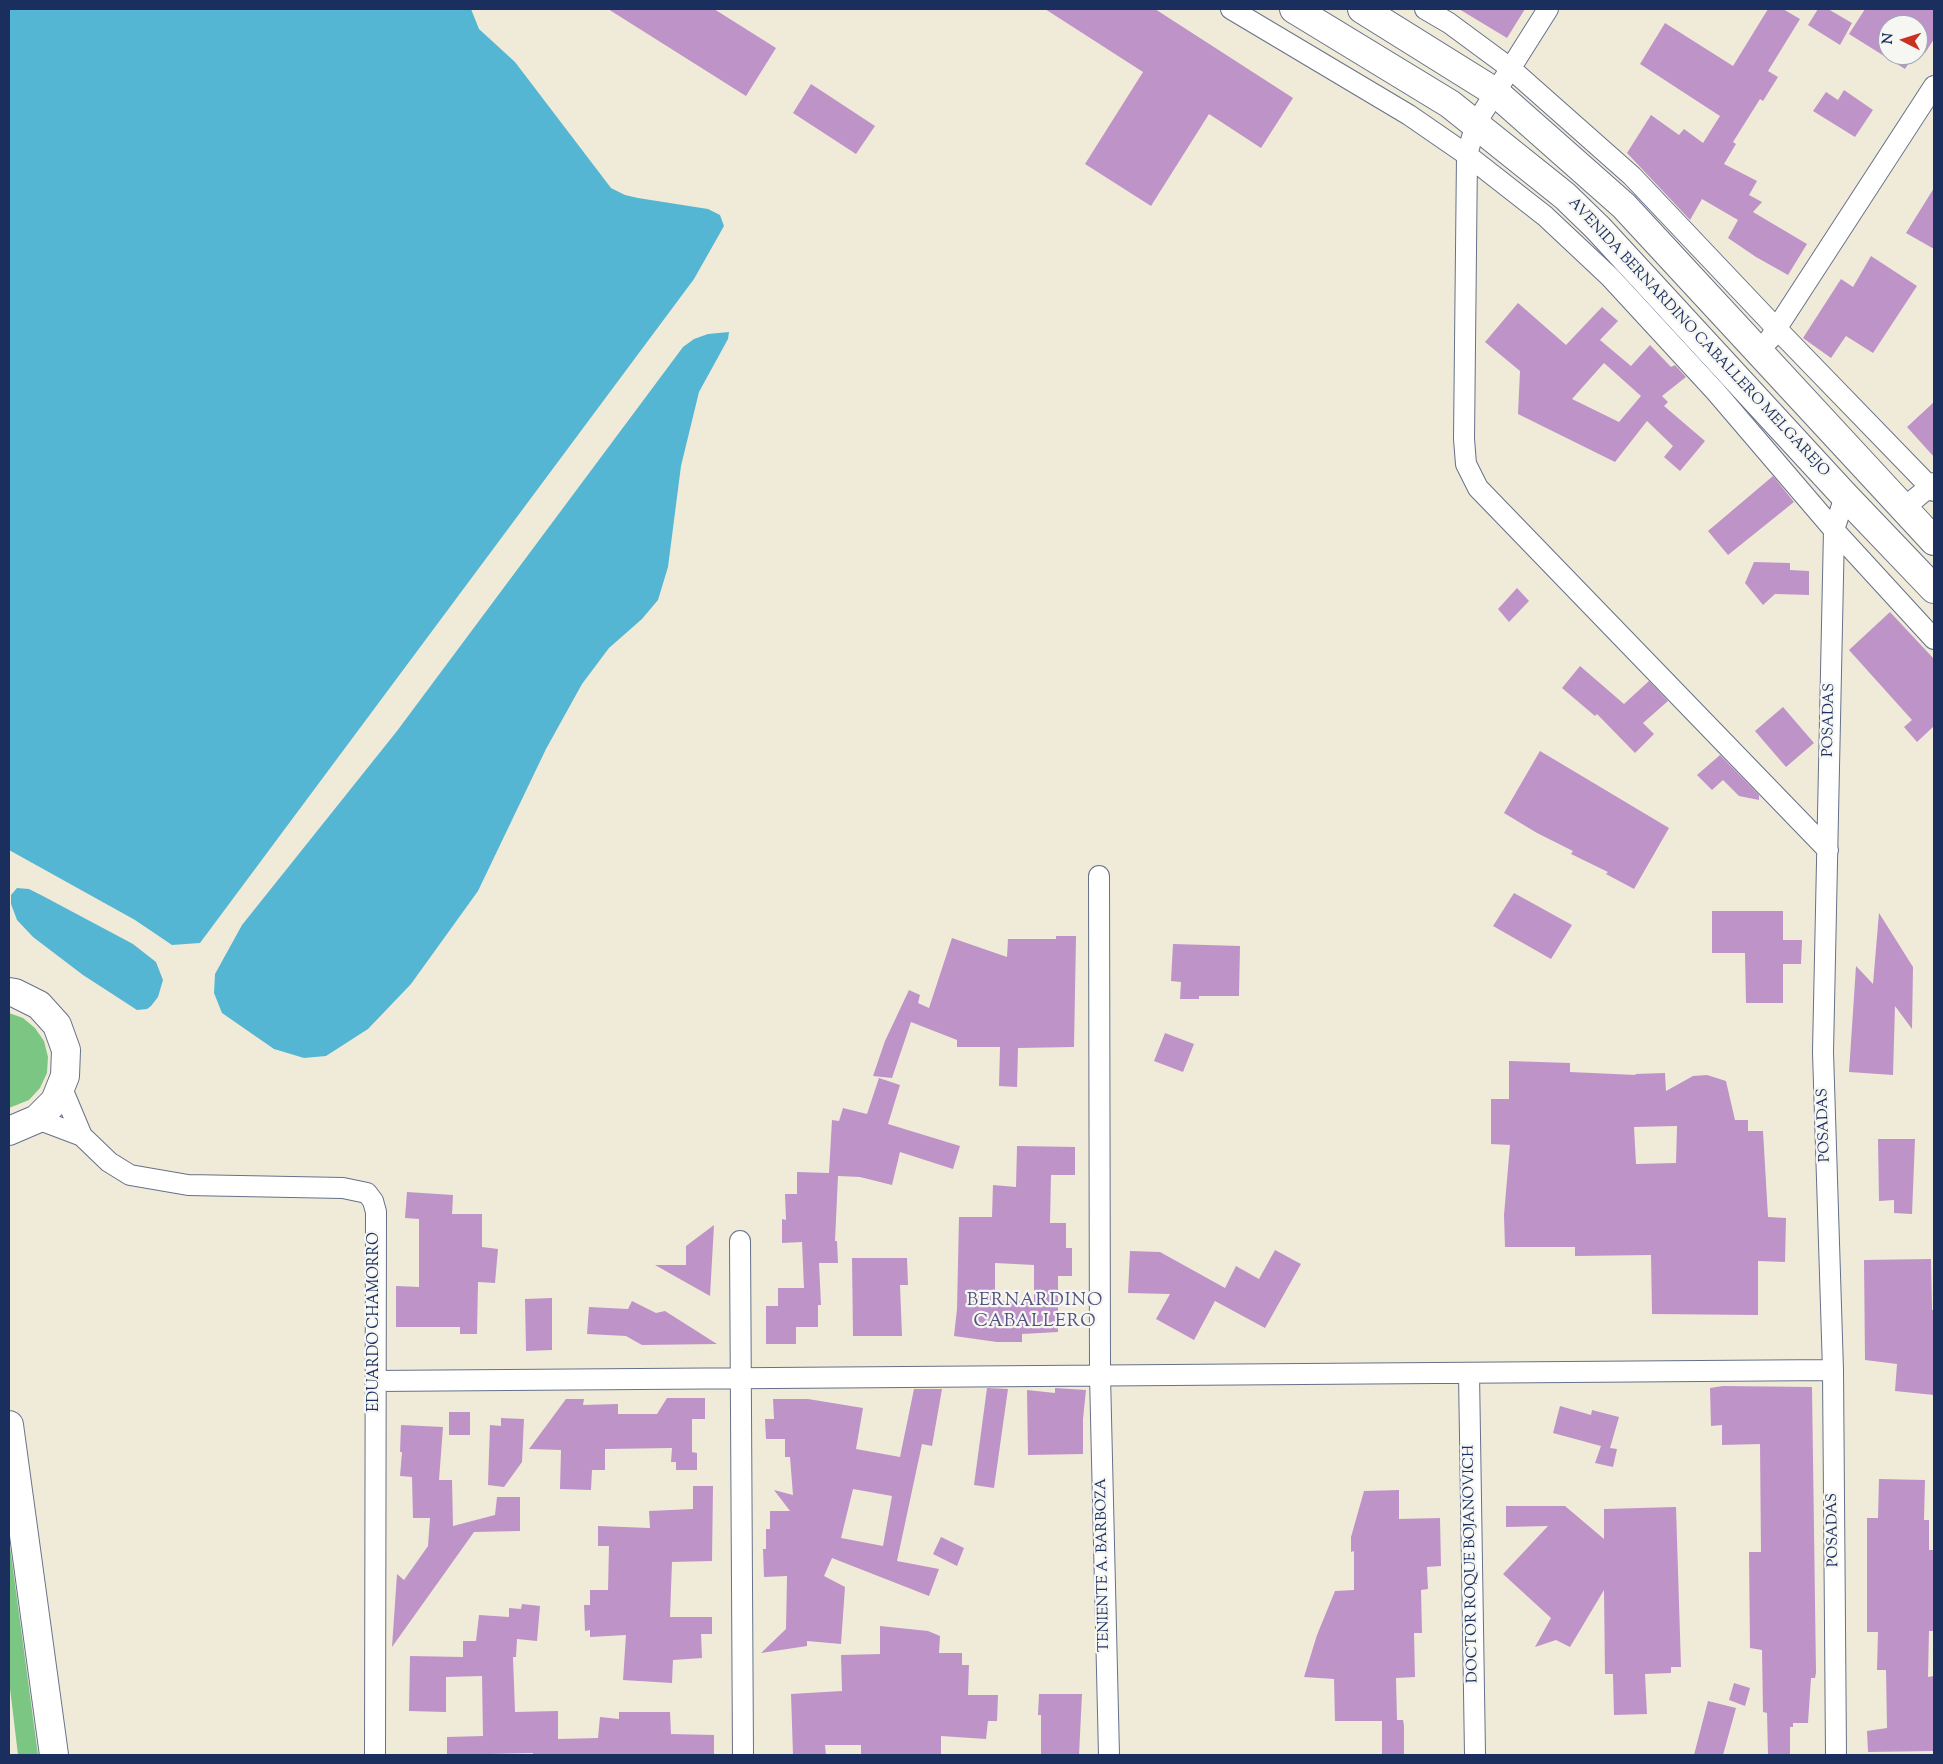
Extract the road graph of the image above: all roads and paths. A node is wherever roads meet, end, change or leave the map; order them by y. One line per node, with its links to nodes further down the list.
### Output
1 (1231, 9): 10 (street)
2 (1294, 9): 9 (main road, AVENIDA BERNARDINO CABALLERO MELGAREJO)
3 (1362, 9): 8 (main road)
4 (1425, 9): 6 (street)
5 (1548, 9): 6 (street)
6 (1510, 68): 8 (street); 11 (street)
7 (1934, 86): 11 (street)
8 (1495, 92): 9 (street); 12 (main road)
9 (1476, 123): 10 (street); 13 (main road, AVENIDA BERNARDINO CABALLERO MELGAREJO)
10 (1467, 155): 13 (street); 21 (street)
11 (1777, 330): 12 (street); 14 (street)
12 (1760, 354): 16 (main road)
13 (1732, 392): 15 (main road, AVENIDA BERNARDINO CABALLERO MELGAREJO); 17 (street)
14 (1933, 487): 16 (street)
15 (1845, 496): 17 (street, POSADAS); 19 (main road, AVENIDA BERNARDINO CABALLERO MELGAREJO)
16 (1904, 508): 18 (main road)
17 (1834, 530): 20 (street); 21 (street, POSADAS)
18 (1934, 541)
19 (1934, 589)
20 (1934, 639)
21 (1828, 850): 29 (street, POSADAS)
22 (1099, 876): 31 (street, TENIENTE A. BARBOZA)
23 (9, 992): 24 (main road)
24 (61, 1086): 25 (main road); 27 (street, EDUARDO CHAMORRO)
25 (37, 1120): 26 (main road); 27 (street, EDUARDO CHAMORRO)
26 (9, 1131)
27 (82, 1136): 33 (street, EDUARDO CHAMORRO)
28 (740, 1241): 32 (street)
29 (1833, 1370): 30 (street); 40 (street, POSADAS)
30 (1470, 1372): 31 (street); 39 (street, DOCTOR ROQUE BOJANOVICH)
31 (1100, 1375): 32 (street); 38 (street, TENIENTE A. BARBOZA)
32 (741, 1378): 33 (street); 37 (street)
33 (375, 1381): 36 (street, EDUARDO CHAMORRO)
34 (9, 1426): 35 (main road)
35 (54, 1755)
36 (374, 1755)
37 (743, 1755)
38 (1109, 1755)
39 (1475, 1755)
40 (1836, 1755)

